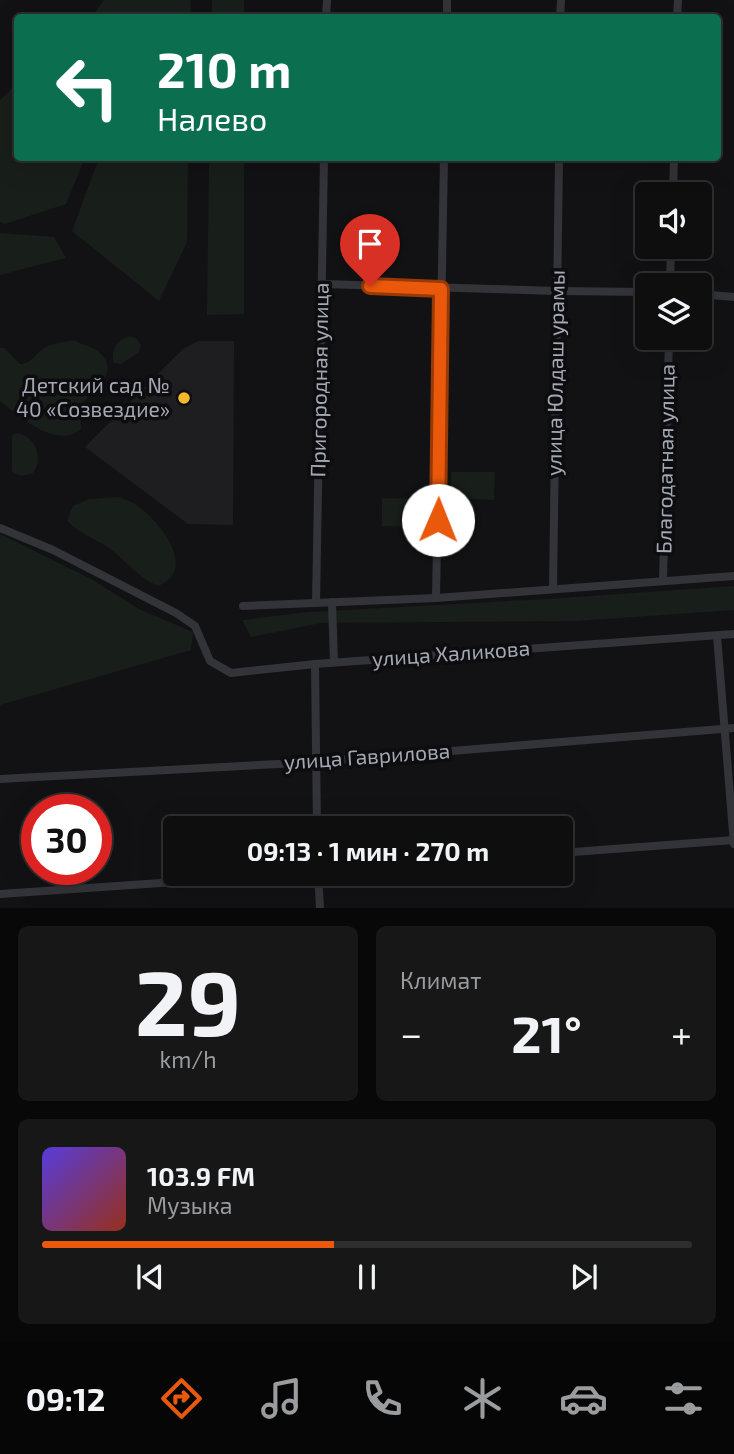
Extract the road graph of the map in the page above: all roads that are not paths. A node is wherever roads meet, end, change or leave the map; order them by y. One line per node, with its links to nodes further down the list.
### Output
1 (324, 161): 6 (street, Пригородная улица)
2 (444, 161): 7 (street)
3 (559, 161): 8 (street, улица Юлдаш урамы)
4 (674, 161): 5 (street)
5 (673, 182)
6 (322, 284): 7 (street); 19 (street, Пригородная улица)
7 (441, 289): 8 (street); 17 (street)
8 (557, 292): 9 (street); 16 (street, улица Юлдаш урамы)
9 (635, 292)
10 (712, 295): 11 (street)
11 (734, 297)
12 (669, 350): 15 (street, Благодатная улица)
13 (0, 528): 24 (street, улица Халикова)
14 (734, 576): 15 (street)
15 (663, 581): 16 (street)
16 (553, 589): 17 (street)
17 (436, 597): 18 (street)
18 (332, 602): 19 (street); 23 (street)
19 (316, 603): 20 (street)
20 (243, 606)
21 (734, 635): 22 (street, улица Халикова)
22 (718, 636): 23 (street, улица Халикова); 25 (street)
23 (334, 662): 24 (street, улица Халикова)
24 (316, 664): 26 (street)
25 (729, 729): 26 (street, улица Гаврилова); 29 (street)
26 (316, 762): 27 (street, улица Гаврилова); 28 (street)
27 (0, 779)
28 (317, 816)
29 (734, 841): 30 (street)
30 (573, 852)
31 (163, 883): 33 (street)
32 (319, 886): 34 (street)
33 (0, 894)
34 (320, 908)

